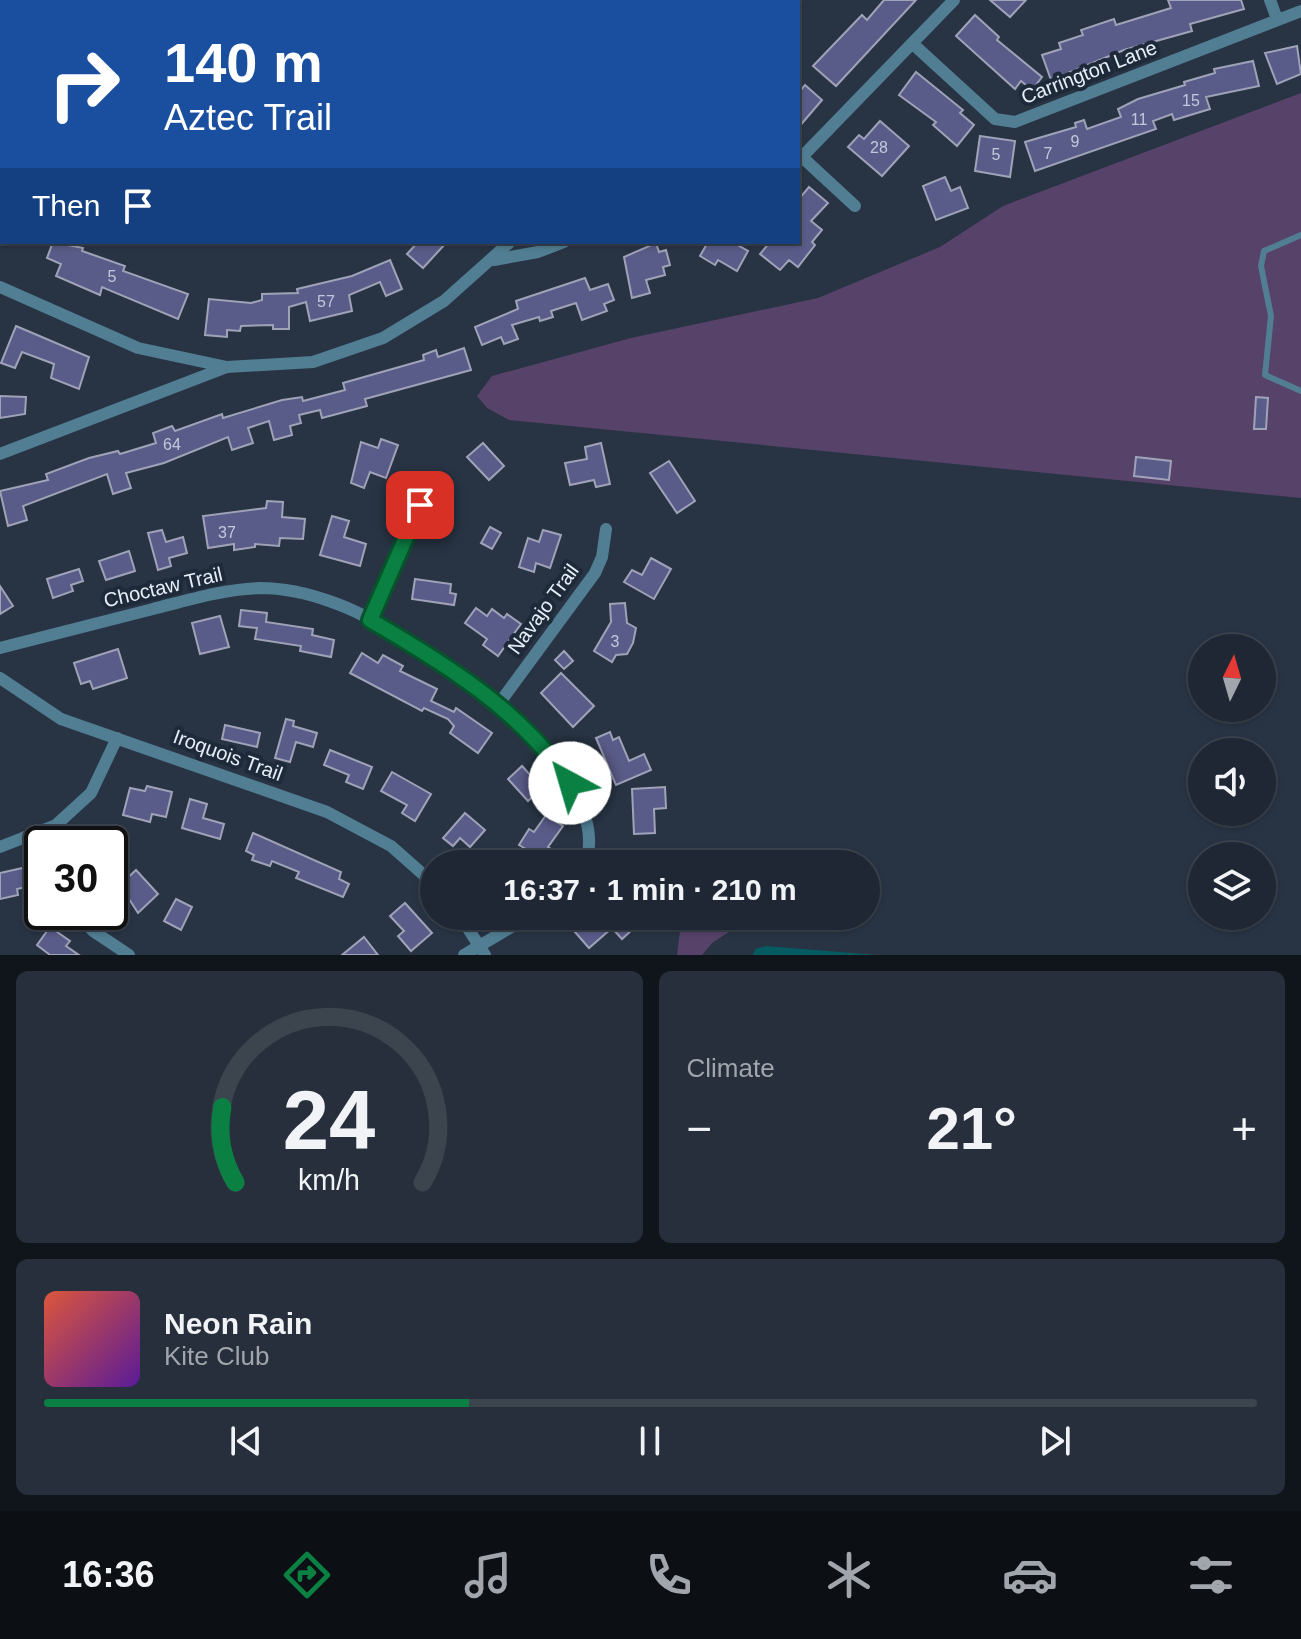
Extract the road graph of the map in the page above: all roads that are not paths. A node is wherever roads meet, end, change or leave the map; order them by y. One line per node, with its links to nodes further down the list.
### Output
1 (954, 0): 5 (street)
2 (1270, 0): 4 (street)
3 (1301, 11): 4 (street, Carrington Lane)
4 (1277, 19): 5 (street, Carrington Lane)
5 (913, 44): 6 (street)
6 (800, 159): 7 (street)
7 (855, 206)
8 (1301, 235): 14 (lane)
9 (508, 244): 11 (street)
10 (559, 244): 11 (street)
11 (493, 261): 13 (street)
12 (0, 287): 13 (street)
13 (227, 367): 15 (street)
14 (1301, 391)
15 (0, 454)
16 (420, 505): 18 (street)
17 (606, 529): 21 (street, Navajo Trail)
18 (370, 620): 19 (street, Choctaw Trail); 21 (street, Choctaw Trail)
19 (0, 648)
20 (0, 678): 22 (street, Iroquois Trail)
21 (498, 705): 26 (street, Choctaw Trail)
22 (117, 738): 23 (street); 27 (street, Iroquois Trail)
23 (53, 826)
24 (24, 837): 25 (street)
25 (0, 847)
26 (587, 850)
27 (420, 872)
28 (92, 930): 32 (street)
29 (469, 930): 31 (street)
30 (510, 930): 31 (street)
31 (482, 950): 33 (street)
32 (129, 955)
33 (464, 955)

